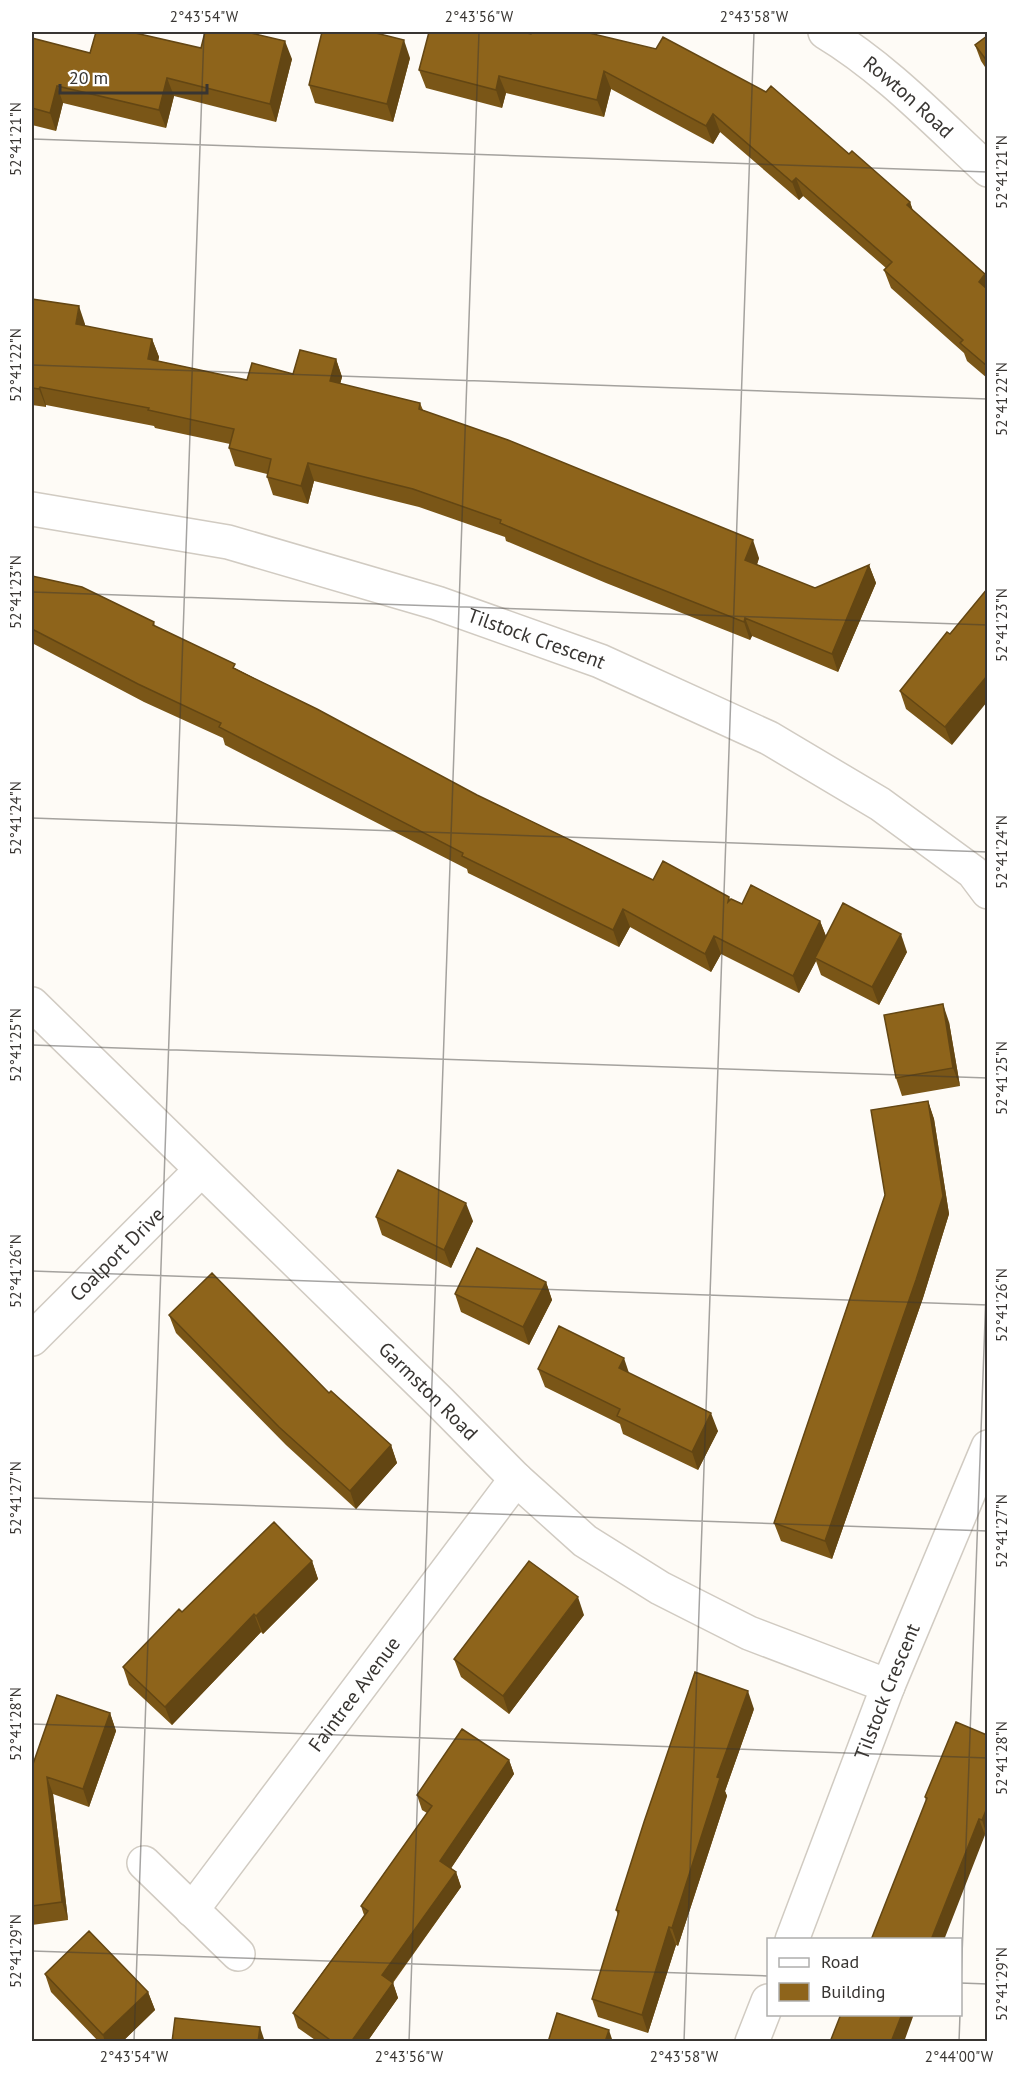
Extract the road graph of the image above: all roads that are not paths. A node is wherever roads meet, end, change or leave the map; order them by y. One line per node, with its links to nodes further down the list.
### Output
1 (825, 32): 2 (street, Rowton Road)
2 (987, 170)
3 (32, 509): 4 (street, Tilstock Crescent)
4 (983, 872)
5 (32, 1004): 6 (street, Garmston Road)
6 (201, 1170): 7 (street, Coalport Drive); 9 (street, Garmston Road)
7 (32, 1339)
8 (987, 1447): 10 (street, Tilstock Crescent)
9 (516, 1479): 10 (street, Garmston Road); 12 (street, Faintree Avenue)
10 (888, 1686): 13 (street, Tilstock Crescent)
11 (144, 1863): 12 (street)
12 (192, 1910): 14 (street)
13 (793, 1938)
14 (238, 1954)
15 (767, 2004): 16 (street)
16 (752, 2042)

